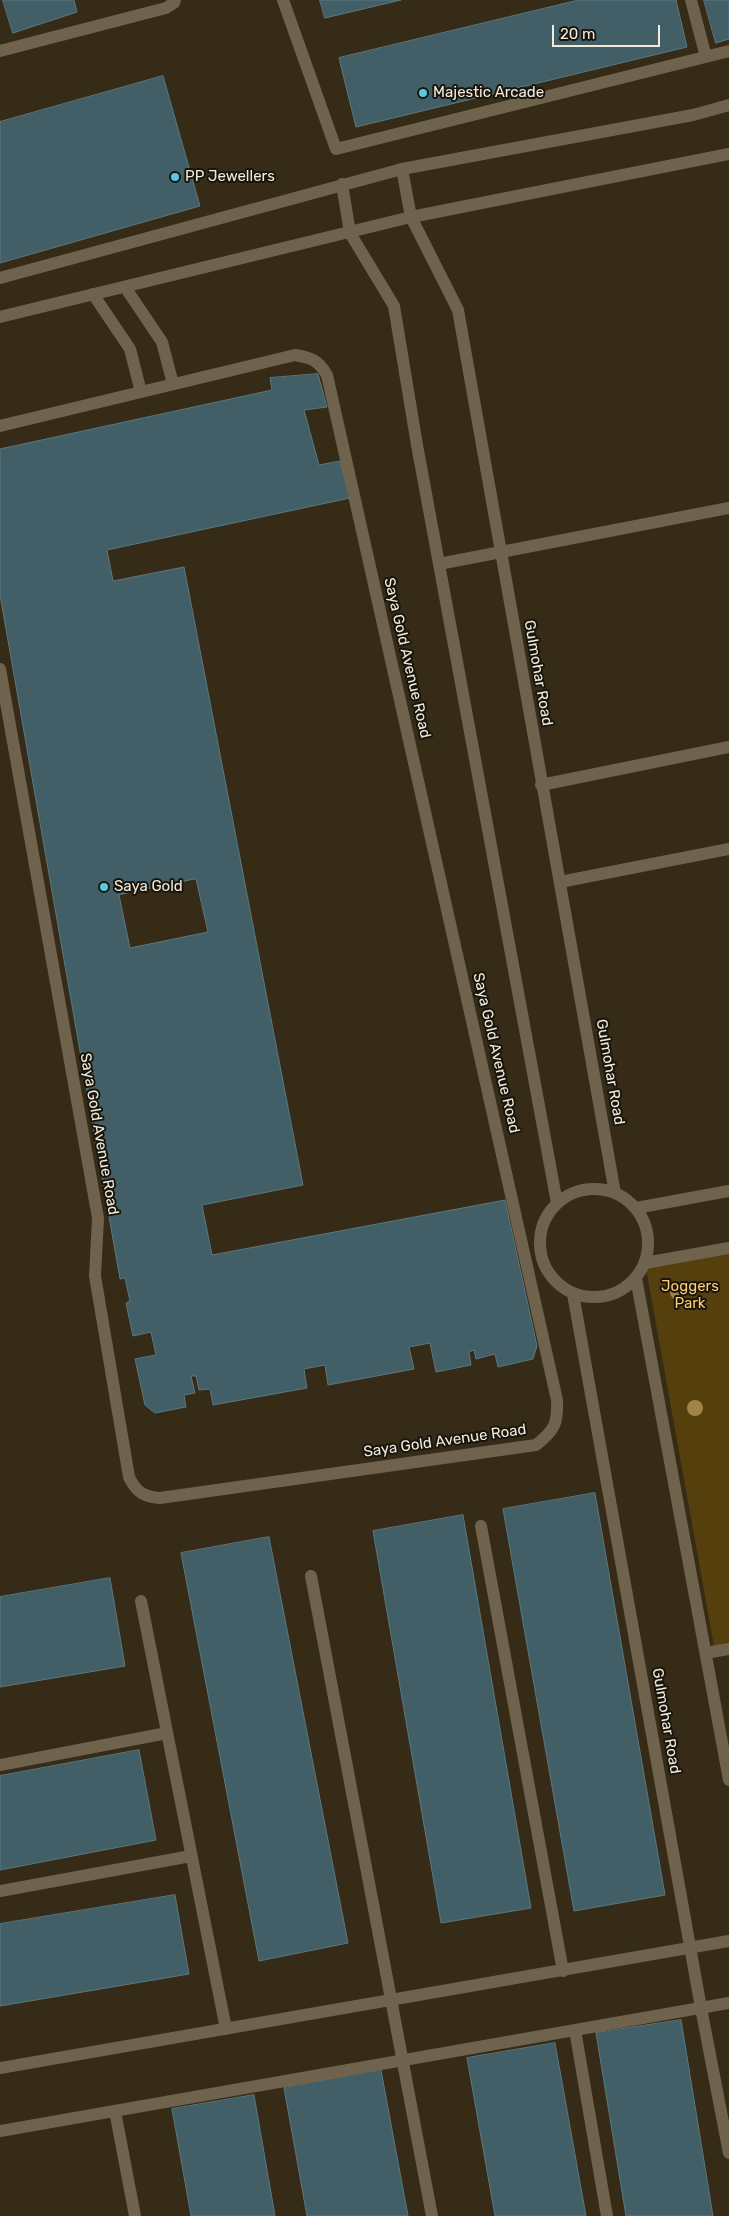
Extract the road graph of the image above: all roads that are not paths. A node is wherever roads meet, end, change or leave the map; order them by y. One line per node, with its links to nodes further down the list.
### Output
1 (175, 0): 4 (street)
2 (283, 0): 6 (street)
3 (691, 0): 6 (street)
4 (0, 51)
5 (729, 51): 6 (street)
6 (706, 57)
7 (729, 105): 9 (street)
8 (729, 154): 11 (street)
9 (402, 169): 10 (street); 11 (street, Gulmohar Road)
10 (342, 184): 12 (street); 13 (street)
11 (411, 217): 12 (street); 21 (street, Gulmohar Road)
12 (350, 233): 14 (street); 22 (street)
13 (0, 278)
14 (125, 287): 15 (street); 17 (street)
15 (93, 294): 16 (street); 18 (street)
16 (0, 317)
17 (172, 384): 18 (street, Saya Gold Avenue Road); 23 (street, Saya Gold Avenue Road)
18 (141, 392): 19 (street, Saya Gold Avenue Road)
19 (0, 426)
20 (729, 508): 21 (street)
21 (500, 553): 22 (street); 25 (street, Gulmohar Road)
22 (439, 564): 30 (street)
23 (0, 669)
24 (729, 747): 25 (street)
25 (541, 786): 27 (street, Gulmohar Road)
26 (729, 849): 27 (street)
27 (560, 882): 29 (street, Gulmohar Road)
28 (729, 1191): 31 (street)
29 (614, 1193): 30 (street); 31 (street)
30 (556, 1203): 35 (street)
31 (636, 1208): 33 (street)
32 (729, 1248): 33 (street)
33 (645, 1263): 34 (street)
34 (636, 1278): 35 (street); 40 (street)
35 (573, 1294): 47 (street, Gulmohar Road)
36 (481, 1526): 48 (street)
37 (311, 1576): 49 (street)
38 (141, 1601): 41 (street)
39 (729, 1649): 40 (street)
40 (706, 1653): 43 (street)
41 (167, 1734): 42 (street); 44 (street)
42 (0, 1765)
43 (729, 1780)
44 (191, 1856): 45 (street); 52 (street)
45 (0, 1891)
46 (729, 1941): 47 (street)
47 (690, 1948): 48 (street); 51 (street, Gulmohar Road)
48 (563, 1970): 49 (street)
49 (391, 2000): 52 (street); 54 (street)
50 (729, 2003): 51 (street)
51 (701, 2008): 53 (street); 58 (street, Gulmohar Road)
52 (226, 2029): 55 (street)
53 (575, 2030): 54 (street); 61 (street)
54 (402, 2060): 56 (street); 60 (street)
55 (0, 2068)
56 (115, 2111): 57 (street); 59 (street)
57 (0, 2131)
58 (729, 2153)
59 (135, 2216)
60 (432, 2216)
61 (607, 2216)

